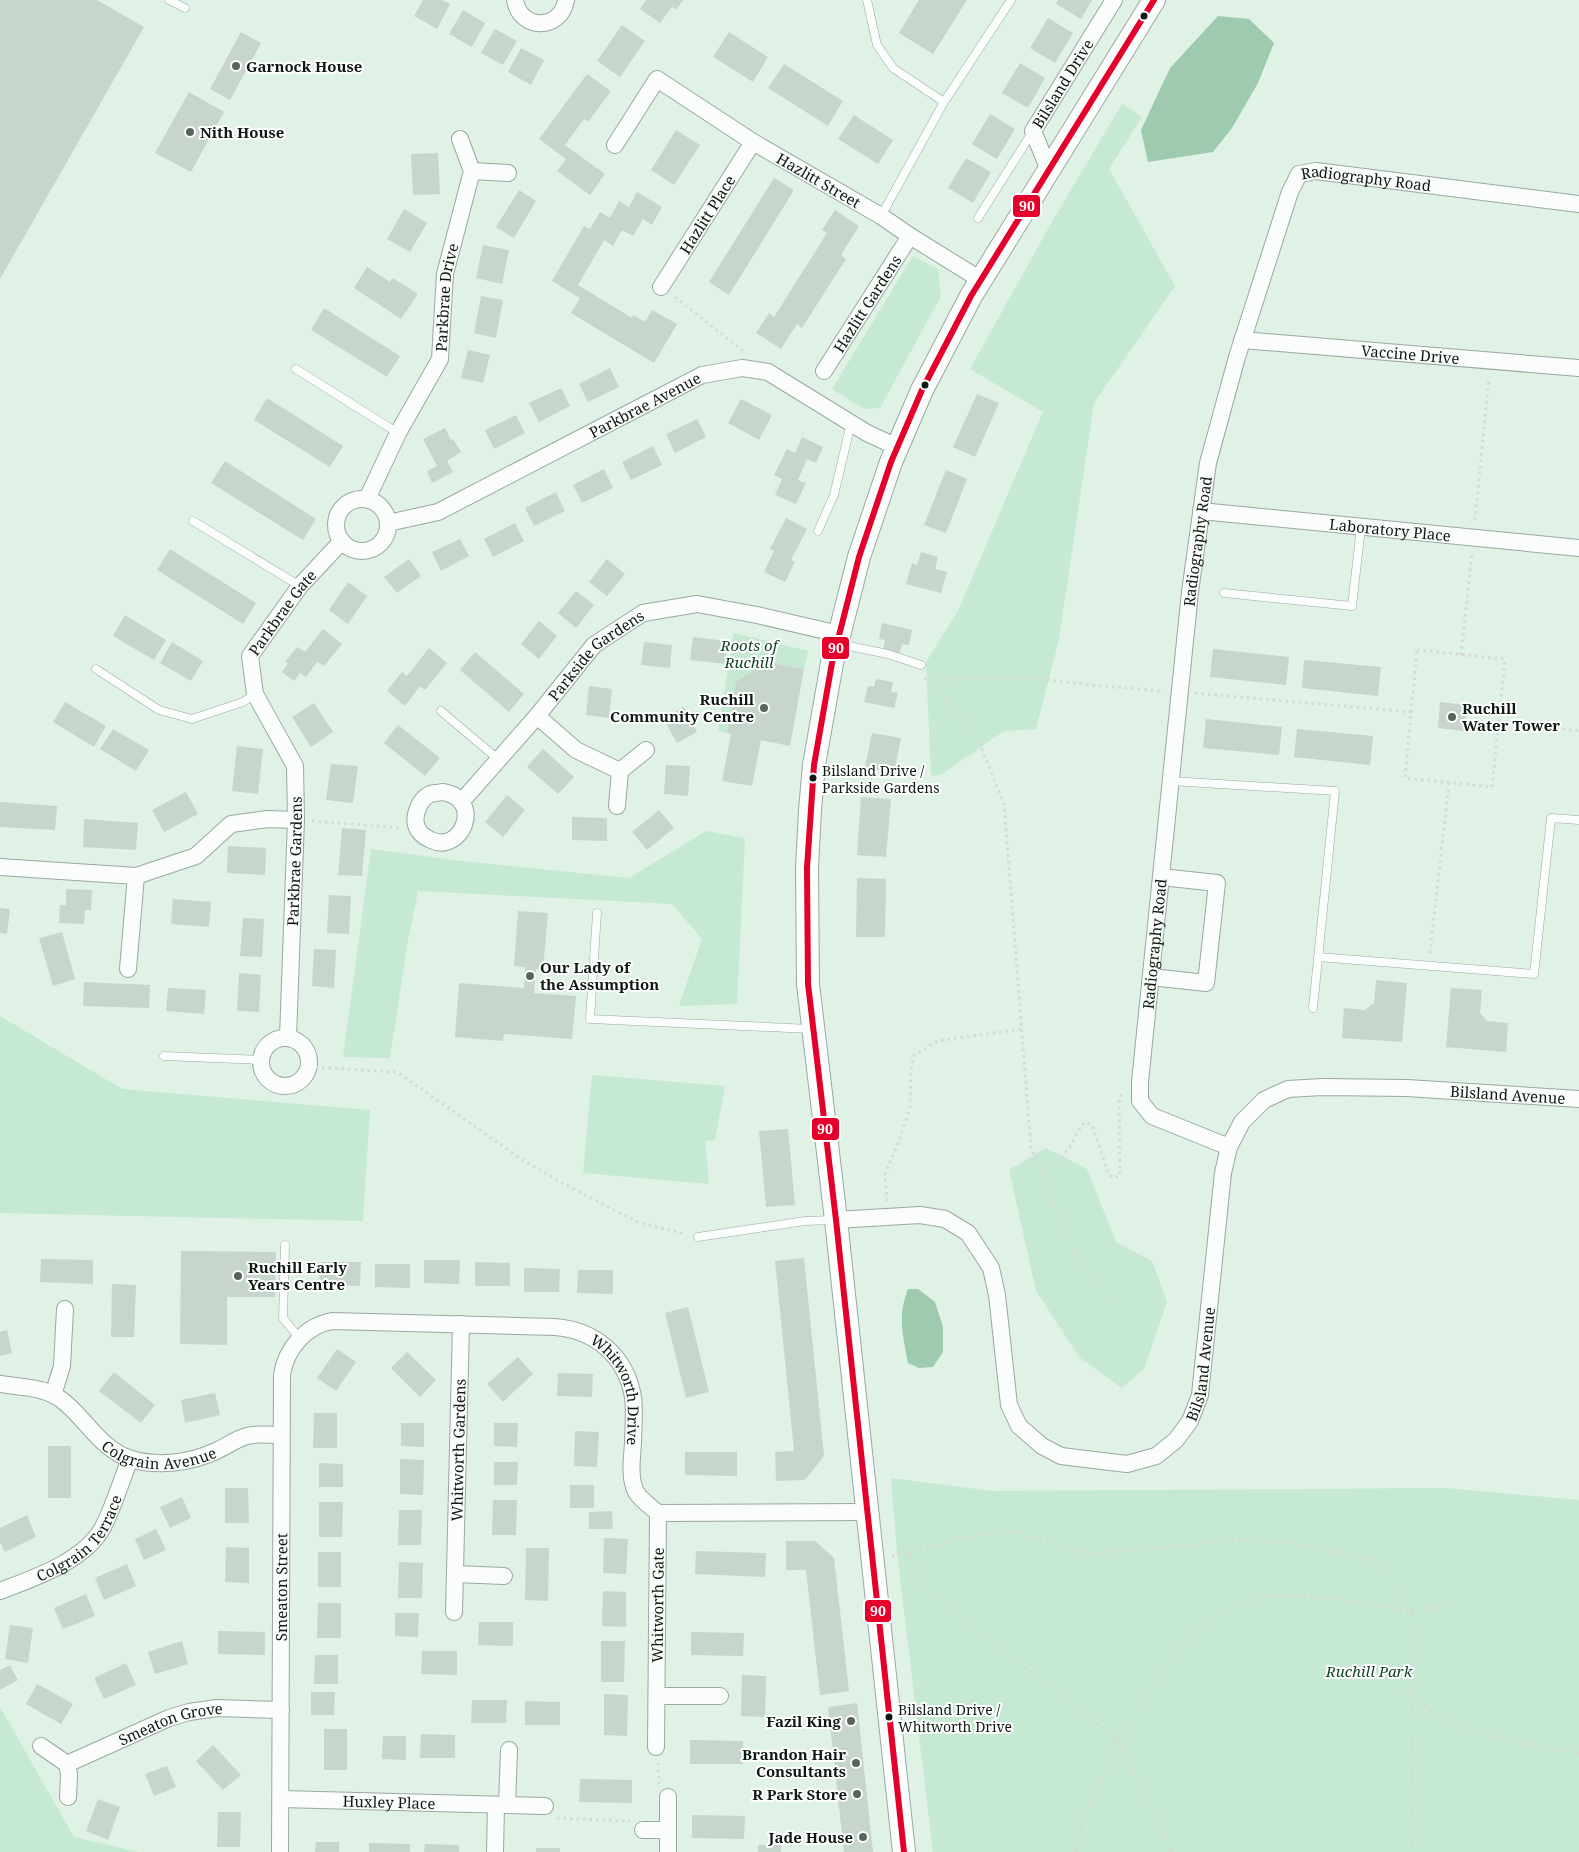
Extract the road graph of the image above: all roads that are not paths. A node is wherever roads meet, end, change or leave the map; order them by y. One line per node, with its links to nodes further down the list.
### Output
1 (169, 0): 8 (lane)
2 (515, 0): 3 (street)
3 (566, 0)
4 (867, 0): 9 (lane)
5 (1011, 0): 9 (lane)
6 (1114, 0): 10 (street, Bilsland Drive)
7 (1154, 0): 14 (main road)
8 (185, 8)
9 (944, 102): 18 (lane)
10 (1033, 131): 14 (street, Bilsland Drive); 19 (lane)
11 (460, 139): 15 (street)
12 (753, 142): 13 (street, Hazlitt Street); 18 (street, Hazlitt Street); 22 (street, Hazlitt Place)
13 (615, 144)
14 (1049, 170): 21 (main road)
15 (472, 171): 16 (street); 28 (street, Parkbrae Drive)
16 (508, 173)
17 (1579, 204): 23 (street, Radiography Road)
18 (881, 216): 20 (street, Hazlitt Street)
19 (978, 218)
20 (910, 236): 21 (street, Hazlitt Street); 26 (street, Hazlitt Gardens)
21 (981, 280): 29 (main road)
22 (661, 286)
23 (1242, 340): 24 (street, Vaccine Drive); 31 (street, Radiography Road)
24 (1579, 368)
25 (296, 369): 28 (lane)
26 (824, 371)
27 (851, 423): 29 (street, Parkbrae Avenue); 33 (street, Parkbrae Avenue); 35 (lane)
28 (398, 433): 30 (street, Parkbrae Drive)
29 (898, 447): 40 (main road)
30 (367, 499): 33 (street); 36 (street)
31 (1201, 511): 34 (street, Laboratory Place); 49 (street, Radiography Road)
32 (193, 521): 38 (lane)
33 (388, 523): 36 (street)
34 (1361, 527): 37 (street, Laboratory Place); 39 (lane)
35 (818, 531)
36 (342, 541): 38 (street, Parkbrae Gate)
37 (1579, 548)
38 (300, 586): 43 (street, Parkbrae Gate)
39 (1224, 593)
40 (837, 639): 41 (lane); 45 (street, Parkside Gardens); 62 (main road)
41 (921, 665)
42 (96, 669): 43 (lane)
43 (255, 694): 52 (street, Parkbrae Gardens)
44 (441, 711): 47 (lane)
45 (537, 716): 47 (street, Parkside Gardens); 48 (street)
46 (646, 750): 48 (street)
47 (499, 760): 50 (street, Parkside Gardens)
48 (620, 771): 51 (street)
49 (1170, 781): 56 (street, Radiography Road); 58 (lane)
50 (462, 801): 50 (street)
51 (617, 806)
52 (296, 820): 55 (street); 63 (street, Parkbrae Gardens)
53 (1579, 820): 58 (lane)
54 (0, 867): 55 (street)
55 (136, 876): 59 (street)
56 (1161, 877): 60 (street, Radiography Road); 60 (street)
57 (596, 913): 62 (lane)
58 (1318, 957): 61 (lane)
59 (128, 969)
60 (1150, 977): 67 (street, Radiography Road)
61 (1313, 1008)
62 (812, 1029): 68 (main road)
63 (288, 1037): 65 (street); 65 (street)
64 (164, 1056): 65 (lane)
65 (261, 1060)
66 (1579, 1099): 67 (street, Bilsland Avenue)
67 (1229, 1147): 68 (street, Bilsland Avenue)
68 (836, 1220): 69 (lane); 78 (main road)
69 (698, 1237)
70 (285, 1245): 73 (lane)
71 (65, 1309): 75 (street)
72 (461, 1324): 73 (street, Whitworth Drive); 79 (street, Whitworth Drive); 80 (street, Whitworth Gardens)
73 (305, 1335): 76 (street, Smeaton Street)
74 (0, 1384): 75 (street, Colgrain Avenue)
75 (53, 1395): 77 (street, Colgrain Avenue)
76 (281, 1435): 77 (street, Colgrain Avenue); 86 (street, Smeaton Street)
77 (130, 1458): 82 (street, Colgrain Terrace)
78 (867, 1512): 79 (street); 101 (main road)
79 (658, 1514): 84 (street, Whitworth Gate)
80 (455, 1574): 81 (street); 83 (street, Whitworth Gardens)
81 (504, 1576)
82 (0, 1591)
83 (454, 1612)
84 (657, 1696): 85 (street); 88 (street, Whitworth Gate)
85 (720, 1696)
86 (281, 1710): 90 (street, Smeaton Grove); 93 (street, Smeaton Street)
87 (41, 1746): 90 (street)
88 (656, 1747)
89 (508, 1750): 94 (street)
90 (67, 1764): 91 (street)
91 (68, 1797)
92 (668, 1797): 97 (street)
93 (280, 1799): 94 (street, Huxley Place); 98 (street, Smeaton Street)
94 (502, 1805): 95 (street, Huxley Place); 99 (street)
95 (545, 1806)
96 (643, 1830): 97 (street)
97 (668, 1830): 100 (street)
98 (280, 1852)
99 (495, 1852)
100 (668, 1852)
101 (904, 1852)

